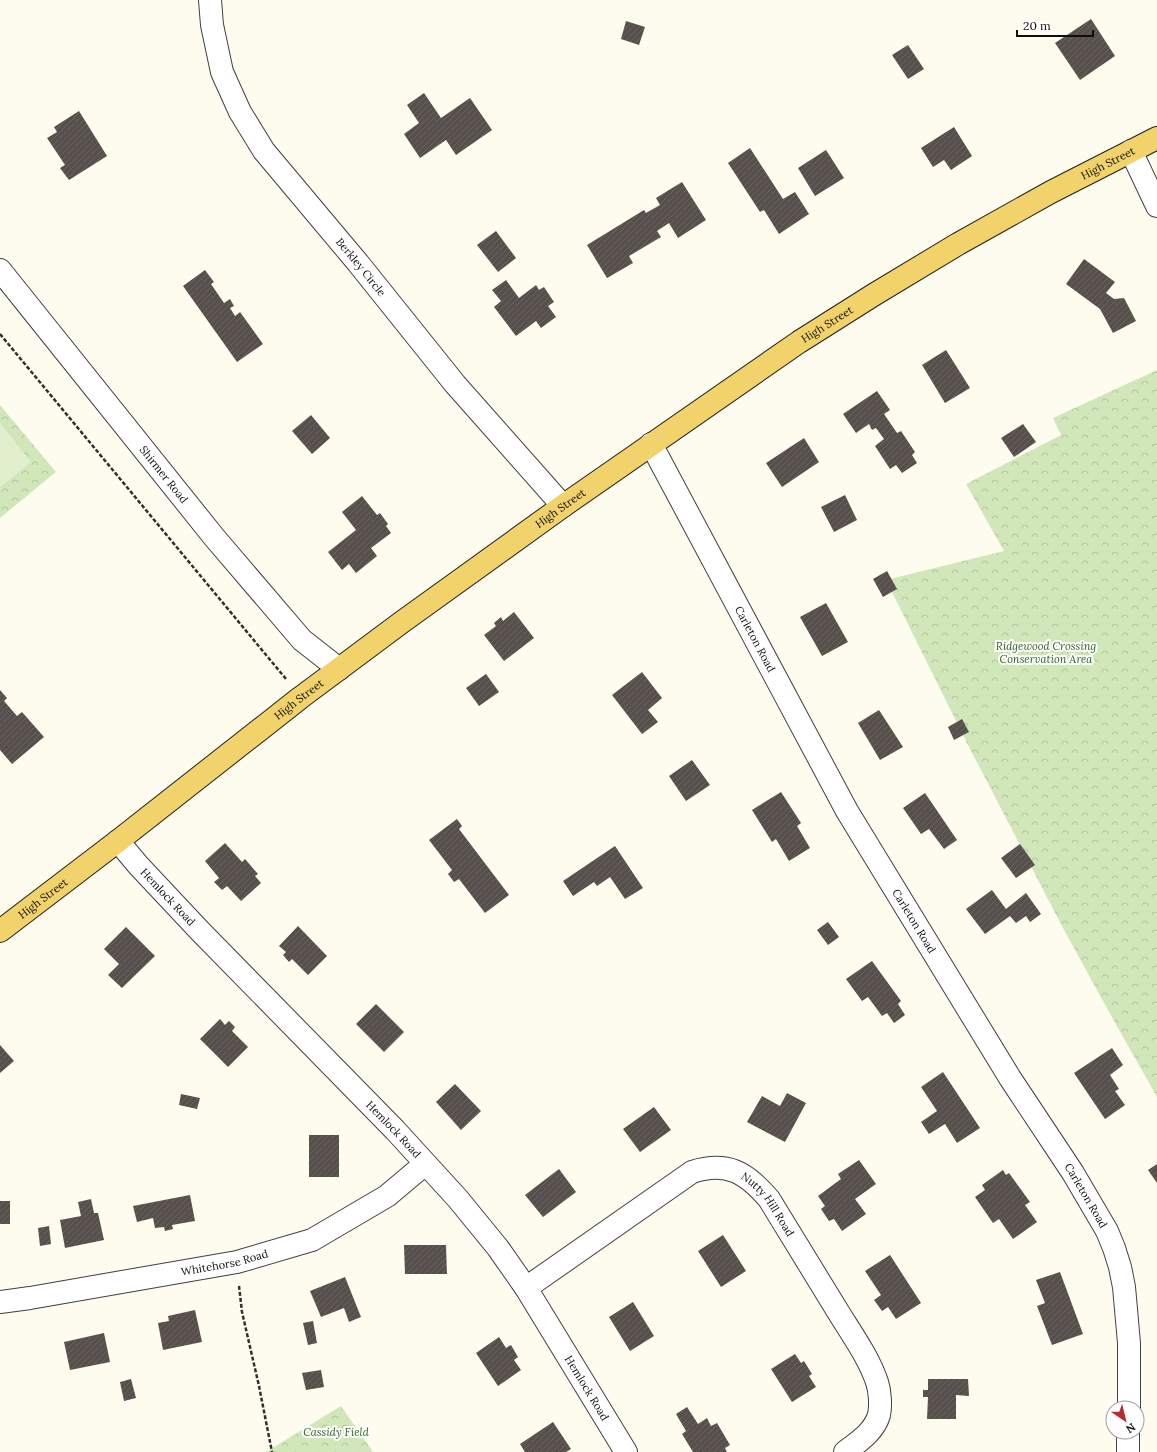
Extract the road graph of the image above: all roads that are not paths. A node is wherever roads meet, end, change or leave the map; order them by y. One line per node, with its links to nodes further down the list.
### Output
1 (210, 0): 7 (street, Berkley Circle)
2 (1157, 138): 3 (main road, High Street)
3 (1131, 151): 4 (street); 6 (main road, High Street)
4 (1157, 206)
5 (0, 270): 8 (street, Shirmer Road)
6 (651, 444): 7 (main road, High Street); 14 (street, Carleton Road)
7 (563, 506): 8 (main road, High Street)
8 (339, 669): 9 (main road, High Street)
9 (118, 841): 10 (main road, High Street); 11 (street, Hemlock Road)
10 (0, 931)
11 (425, 1164): 12 (street, Hemlock Road); 13 (street, Whitehorse Road)
12 (526, 1288): 16 (street, Hemlock Road); 17 (street, Nutty Hill Road)
13 (0, 1302)
14 (1129, 1400)
15 (1128, 1440): 18 (street)
16 (626, 1452)
17 (845, 1452)
18 (1128, 1452)

